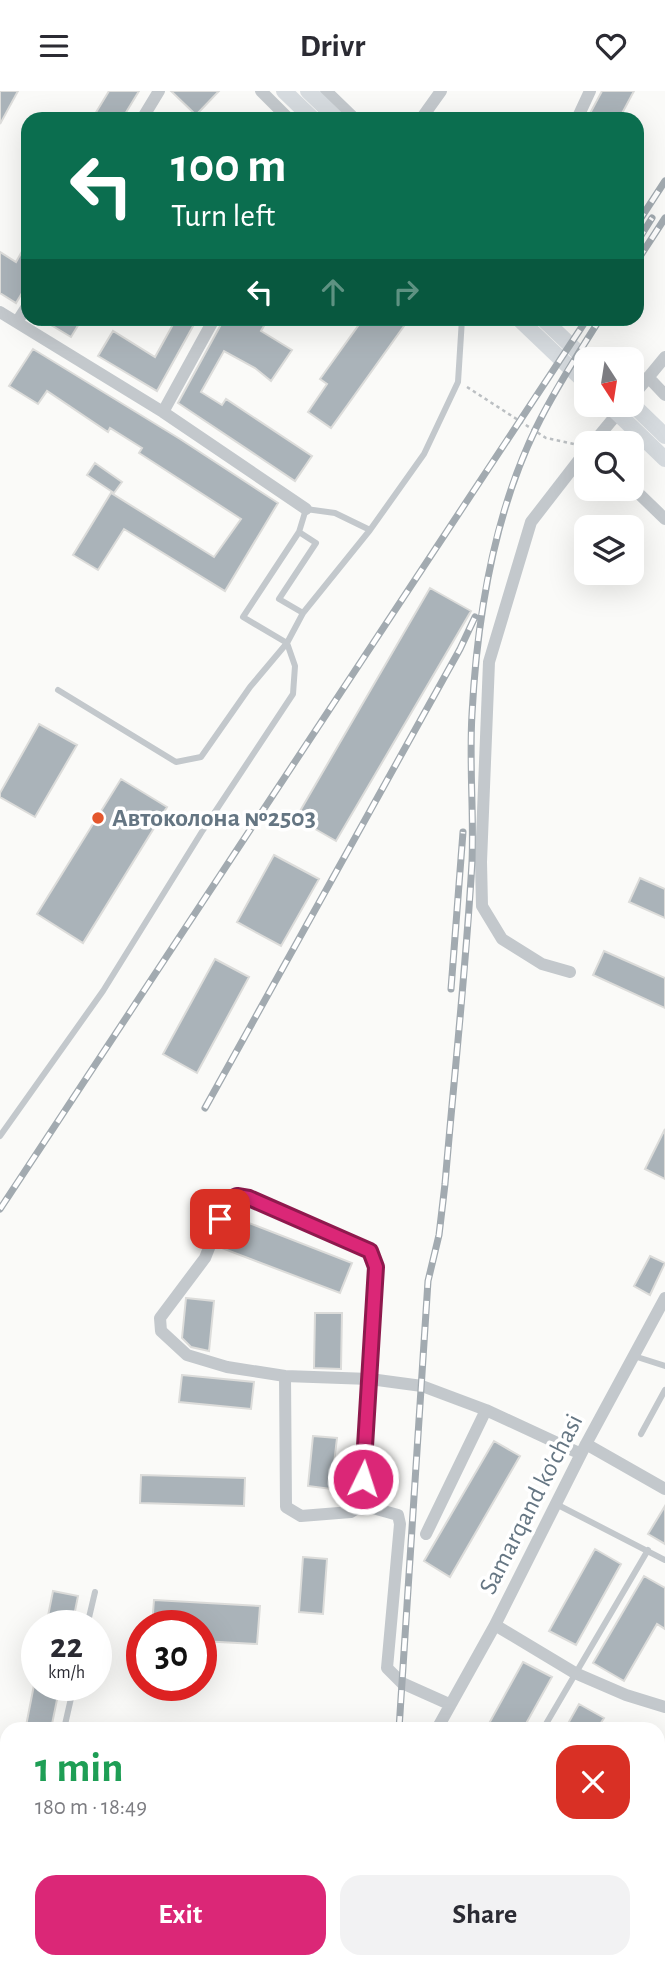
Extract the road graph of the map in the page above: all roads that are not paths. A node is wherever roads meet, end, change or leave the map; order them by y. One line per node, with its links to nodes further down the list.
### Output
1 (159, 91): 8 (street)
2 (261, 91): 9 (street)
3 (284, 91): 10 (main road)
4 (308, 91): 11 (main road)
5 (326, 91): 12 (street)
6 (442, 91): 13 (street)
7 (590, 91): 14 (street)
8 (146, 112)
9 (282, 112)
10 (306, 112)
11 (330, 112)
12 (347, 112)
13 (426, 112)
14 (580, 112)
15 (0, 312): 17 (street)
16 (21, 316): 17 (street)
17 (17, 322): 18 (street)
18 (21, 324)
19 (23, 326): 30 (street)
20 (210, 326): 30 (street)
21 (462, 326): 41 (lane)
22 (526, 326): 26 (main road)
23 (550, 326): 24 (main road)
24 (574, 349)
25 (665, 357): 27 (street)
26 (574, 372)
27 (648, 377): 28 (street); 29 (street)
28 (644, 382)
29 (665, 395)
30 (163, 412): 39 (street)
31 (644, 416): 35 (main road)
32 (614, 417): 34 (street)
33 (621, 417): 36 (main road)
34 (603, 431)
35 (665, 436)
36 (665, 459)
37 (574, 465): 46 (street)
38 (644, 499): 40 (street)
39 (306, 509): 41 (lane); 42 (lane)
40 (665, 519)
41 (370, 530): 43 (lane)
42 (299, 532): 43 (lane); 44 (lane)
43 (303, 613): 44 (lane)
44 (287, 643): 45 (lane); 47 (lane)
45 (58, 691)
46 (570, 972)
47 (0, 1136)
48 (665, 1298): 49 (street, Samarqand ko'chasi)
49 (632, 1356): 50 (lane); 56 (street, Samarqand ko'chasi)
50 (665, 1366)
51 (285, 1376): 52 (street); 52 (street); 58 (street)
52 (370, 1379): 54 (street); 58 (street)
53 (665, 1390): 55 (lane)
54 (486, 1410): 56 (street); 60 (street)
55 (642, 1434)
56 (583, 1449): 57 (street); 59 (street, Samarqand ko'chasi)
57 (665, 1489)
58 (362, 1504): 68 (street)
59 (556, 1504): 61 (lane); 65 (street, Samarqand ko'chasi)
60 (426, 1534)
61 (648, 1550): 62 (lane); 66 (lane)
62 (665, 1560)
63 (95, 1592): 64 (lane)
64 (91, 1610)
65 (495, 1625): 66 (street); 68 (street, Samarqand ko'chasi)
66 (575, 1673): 69 (street); 72 (lane)
67 (70, 1701): 70 (lane)
68 (449, 1704): 71 (street, Samarqand ko'chasi)
69 (665, 1707)
70 (66, 1722)
71 (440, 1722)
72 (547, 1722)

